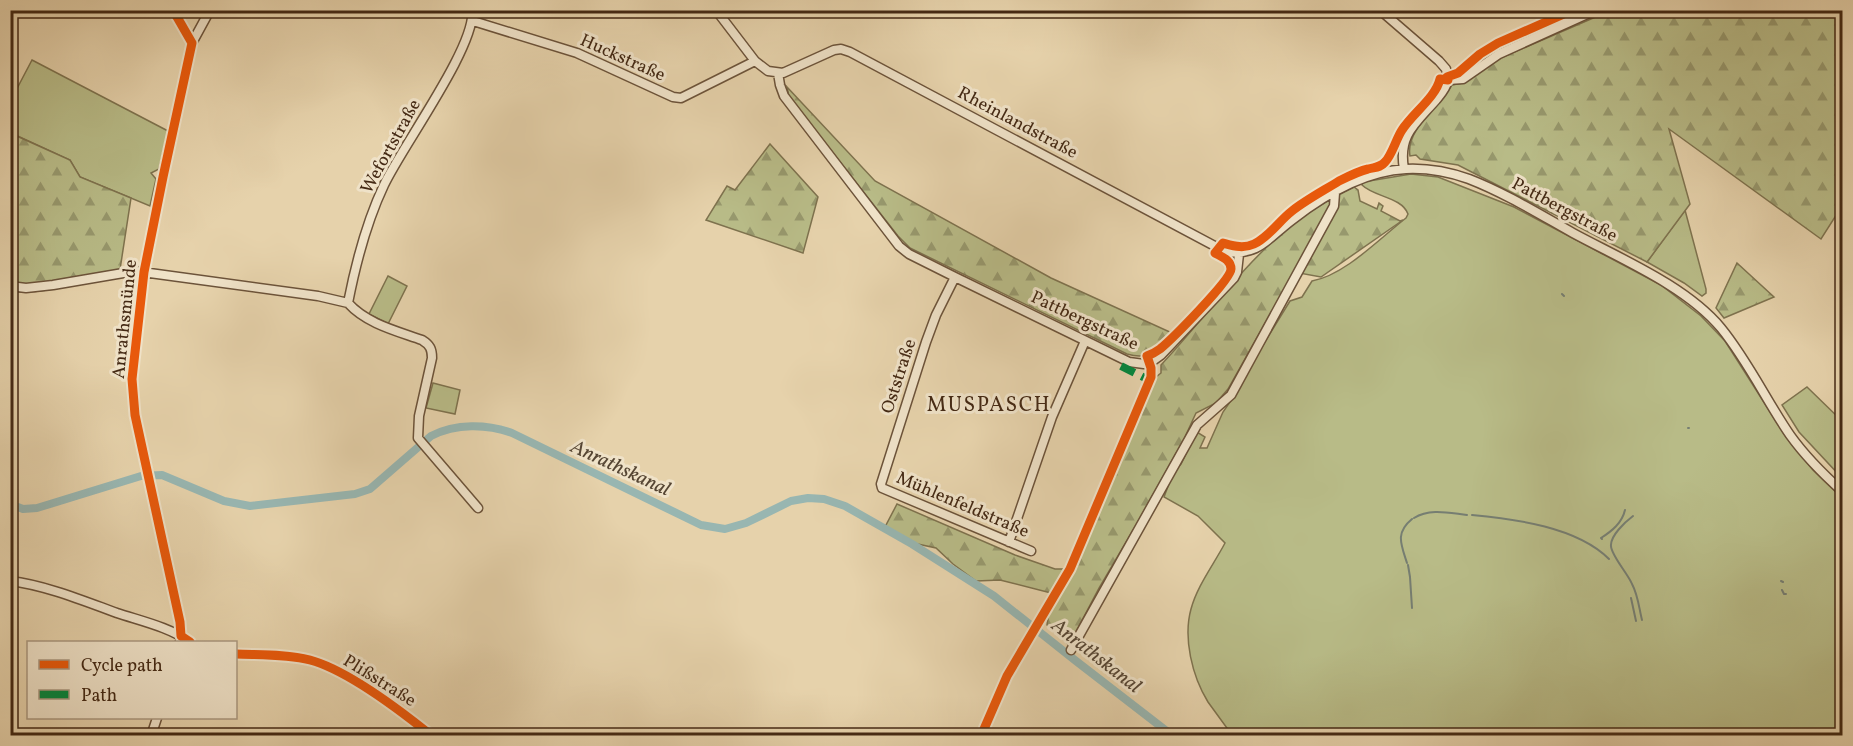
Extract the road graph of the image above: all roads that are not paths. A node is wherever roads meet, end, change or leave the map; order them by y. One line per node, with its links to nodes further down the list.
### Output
1 (173, 10): 8 (street)
2 (210, 10): 8 (street, Anrathsmünde)
3 (472, 10): 7 (street, Wefortstraße)
4 (716, 10): 9 (street)
5 (1380, 10): 11 (street)
6 (1596, 10): 11 (street)
7 (473, 21): 9 (street, Huckstraße); 18 (street, Wefortstraße)
8 (192, 43): 15 (street, Anrathsmünde)
9 (755, 61): 10 (street)
10 (778, 73): 14 (street, Rheinlandstraße); 16 (street, Pattbergstraße)
11 (1448, 80): 12 (street)
12 (1404, 169): 13 (street, Pattbergstraße); 21 (street, Pattbergstraße)
13 (1335, 193): 14 (street, Pattbergstraße); 27 (street)
14 (1239, 254): 19 (street, Pattbergstraße)
15 (144, 272): 17 (street, Anrathsmünde); 18 (street); 26 (street, Anrathsmünde)
16 (955, 277): 19 (street, Pattbergstraße); 20 (street, Oststraße)
17 (10, 286)
18 (348, 303): 22 (street)
19 (1086, 341): 23 (street)
20 (882, 488): 23 (street, Mühlenfeldstraße)
21 (1842, 488)
22 (478, 508)
23 (1009, 542): 24 (street, Mühlenfeldstraße)
24 (1031, 551)
25 (10, 581): 26 (street)
26 (181, 639)
27 (1071, 651)
28 (237, 654): 31 (street, Plißstraße)
29 (156, 719): 30 (street)
30 (151, 735)
31 (432, 735)

